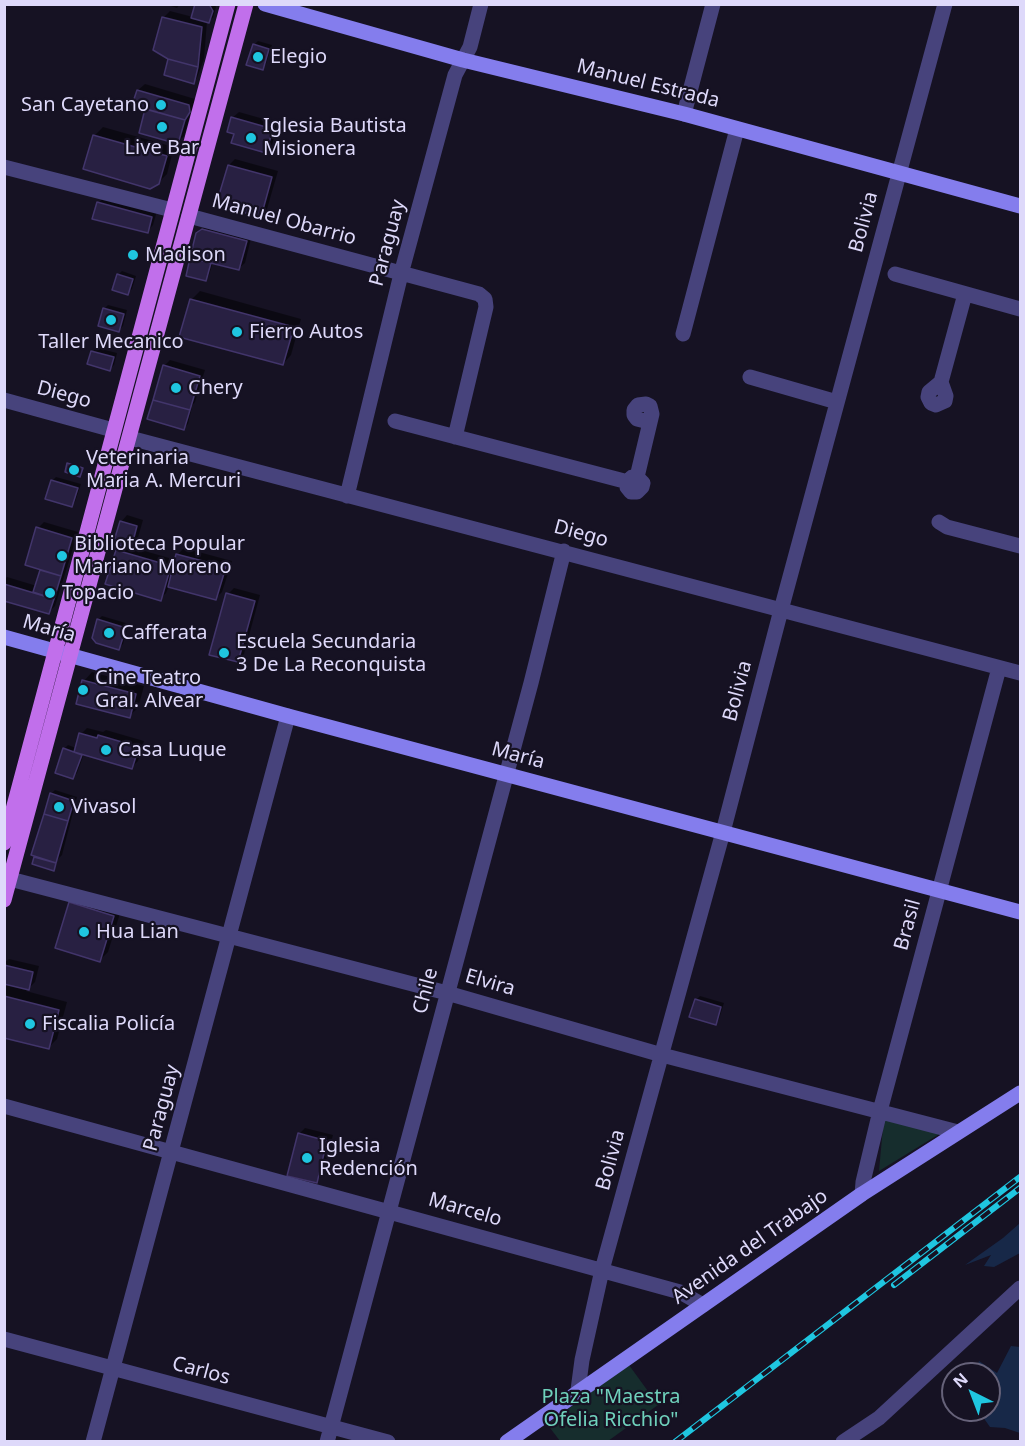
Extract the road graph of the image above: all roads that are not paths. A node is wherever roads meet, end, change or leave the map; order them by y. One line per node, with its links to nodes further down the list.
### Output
1 (228, 4): 13 (main road)
2 (246, 4): 14 (main road)
3 (265, 4): 7 (street, Manuel Estrada)
4 (481, 4): 7 (street, Paraguay)
5 (713, 4): 8 (street)
6 (945, 4): 11 (street, Bolivia)
7 (463, 60): 8 (street, Manuel Estrada); 15 (street, Paraguay)
8 (684, 114): 9 (street, Manuel Estrada)
9 (737, 129): 11 (street, Manuel Estrada); 19 (street)
10 (4, 166): 13 (street)
11 (899, 174): 12 (street, Manuel Estrada); 23 (street, Bolivia)
12 (1020, 206)
13 (172, 210): 26 (main road)
14 (189, 216): 15 (street, Manuel Obarrio); 28 (main road)
15 (401, 274): 27 (street, Manuel Obarrio); 29 (street, Paraguay)
16 (895, 274): 17 (street)
17 (965, 294): 18 (street); 21 (street)
18 (1020, 309)
19 (683, 334)
20 (750, 377): 23 (street)
21 (941, 382)
22 (4, 400): 26 (street, Diego)
23 (837, 402): 33 (street, Bolivia)
24 (395, 421): 27 (street)
25 (649, 422): 27 (street)
26 (113, 430): 35 (main road)
27 (455, 437)
28 (130, 438): 29 (street, Diego); 36 (main road)
29 (347, 496): 32 (street, Diego)
30 (939, 522): 31 (street)
31 (1020, 546)
32 (564, 551): 33 (street, Diego); 40 (street, Chile)
33 (781, 610): 37 (street, Diego); 41 (street, Bolivia)
34 (4, 638): 35 (street, María)
35 (56, 652): 36 (street, María); 42 (main road)
36 (71, 657): 39 (street, María); 43 (main road)
37 (999, 668): 38 (street, Diego); 44 (street, Brasil)
38 (1020, 673)
39 (288, 716): 40 (street, María); 47 (street, Paraguay)
40 (506, 774): 41 (street, María); 48 (street, Chile)
41 (723, 832): 44 (street, María); 49 (street, Bolivia)
42 (4, 843)
43 (10, 879): 45 (main road); 47 (street, Elvira)
44 (940, 890): 46 (street, María); 52 (street, Brasil)
45 (4, 900)
46 (1020, 912)
47 (230, 936): 48 (street, Elvira); 54 (street, Paraguay)
48 (447, 993): 49 (street, Elvira); 56 (street, Chile)
49 (662, 1055): 52 (street, Elvira); 57 (street, Bolivia)
50 (1020, 1093): 53 (street, Avenida del Trabajo)
51 (4, 1106): 54 (street, Marcelo)
52 (880, 1111): 53 (street, Elvira); 55 (street, Brasil)
53 (957, 1132): 55 (street, Avenida del Trabajo)
54 (172, 1152): 56 (street, Marcelo); 61 (street, Paraguay)
55 (862, 1194): 59 (street, Avenida del Trabajo)
56 (389, 1211): 57 (street, Marcelo); 63 (street, Chile)
57 (602, 1270): 59 (street, Marcelo); 62 (street, Bolivia)
58 (1020, 1288): 67 (street)
59 (703, 1305): 62 (street, Avenida del Trabajo)
60 (4, 1339): 61 (street, Carlos)
61 (112, 1369): 63 (street, Carlos); 64 (street, Paraguay)
62 (578, 1390): 66 (street, Avenida del Trabajo)
63 (329, 1434): 65 (street, Carlos)
64 (93, 1442)
65 (388, 1442)
66 (507, 1442)
67 (843, 1442)

